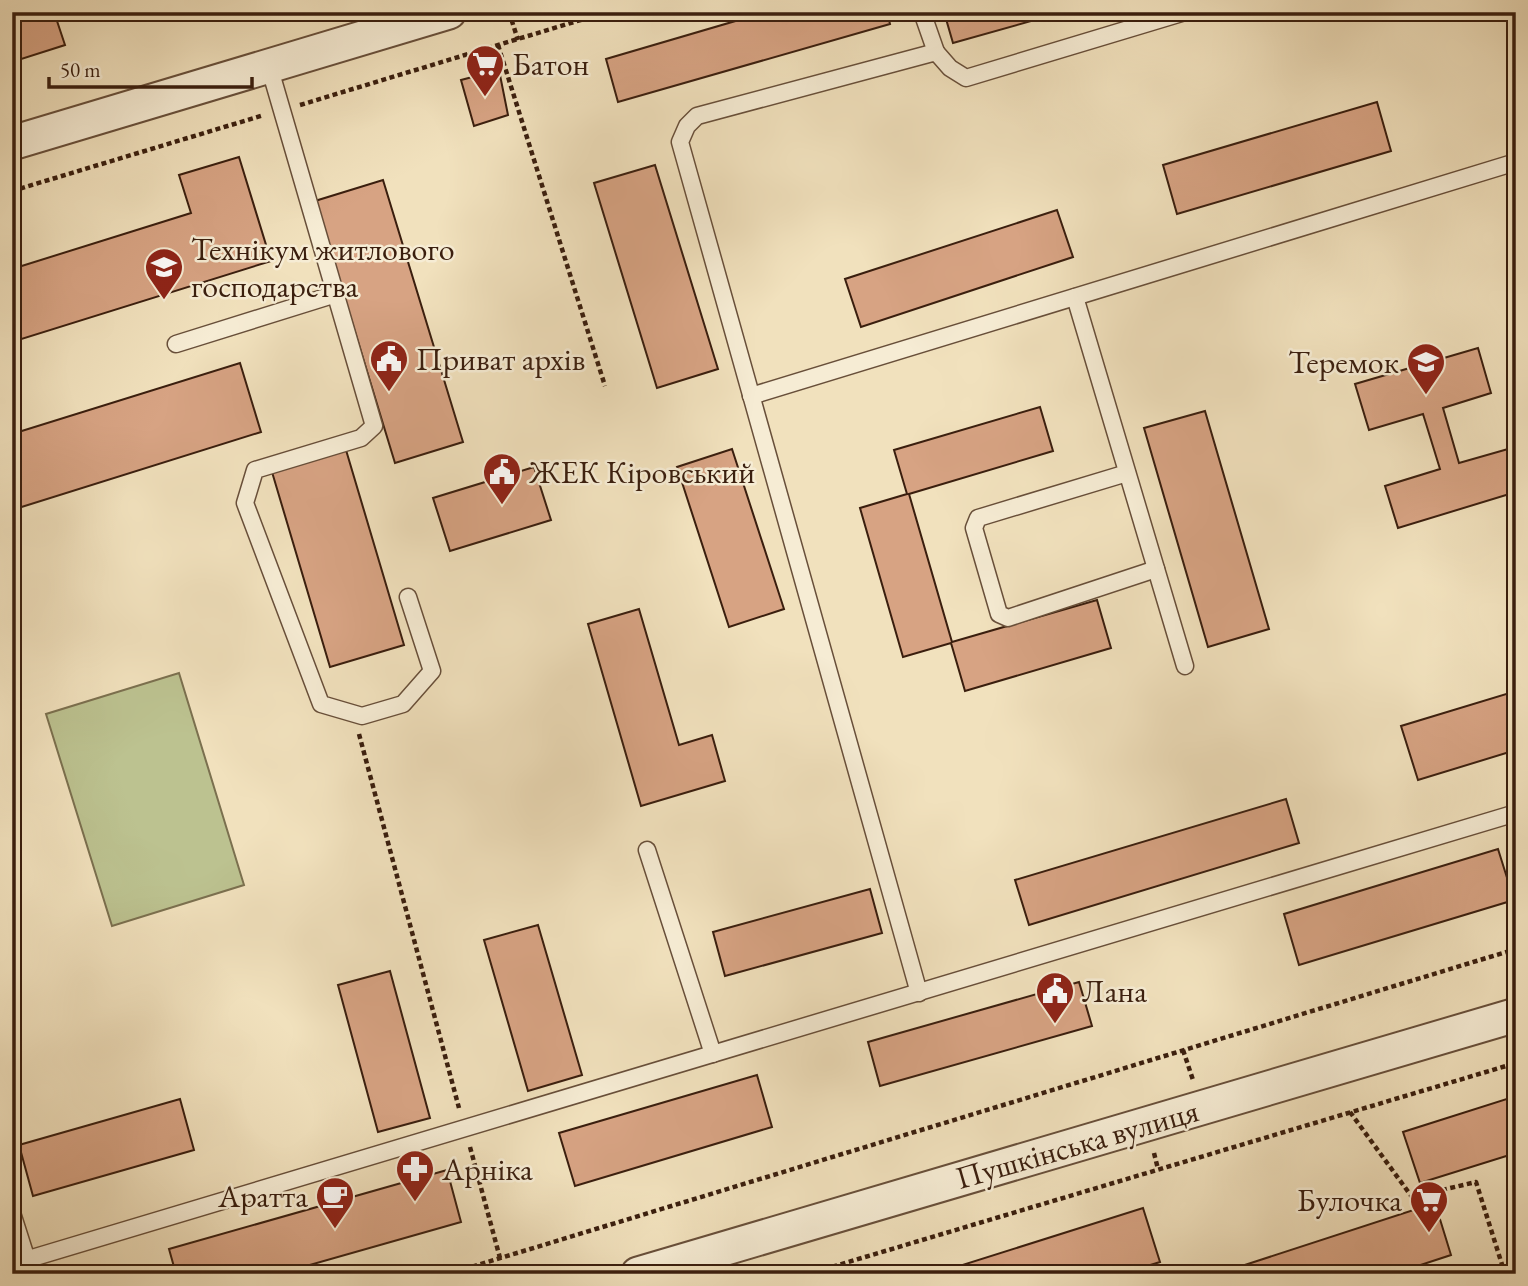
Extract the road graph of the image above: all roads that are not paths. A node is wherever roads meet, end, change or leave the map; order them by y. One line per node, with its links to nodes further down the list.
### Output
1 (449, 12): 5 (street)
2 (922, 12): 4 (lane)
3 (1185, 12): 4 (lane)
4 (936, 52): 11 (lane)
5 (269, 66): 6 (street); 8 (lane)
6 (12, 143)
7 (1516, 162): 9 (lane)
8 (336, 294): 10 (lane); 14 (lane)
9 (1075, 297): 11 (lane); 12 (lane)
10 (176, 344)
11 (751, 396): 18 (lane)
12 (1127, 472): 13 (lane); 13 (lane)
13 (1156, 569): 15 (lane)
14 (408, 597)
15 (1185, 666)
16 (1516, 814): 18 (lane)
17 (647, 850): 20 (lane)
18 (919, 993): 20 (lane)
19 (1516, 1015): 23 (street, Пушкінська вулиця)
20 (713, 1054): 22 (lane)
21 (12, 1213): 22 (lane)
22 (20, 1262)
23 (638, 1274)

